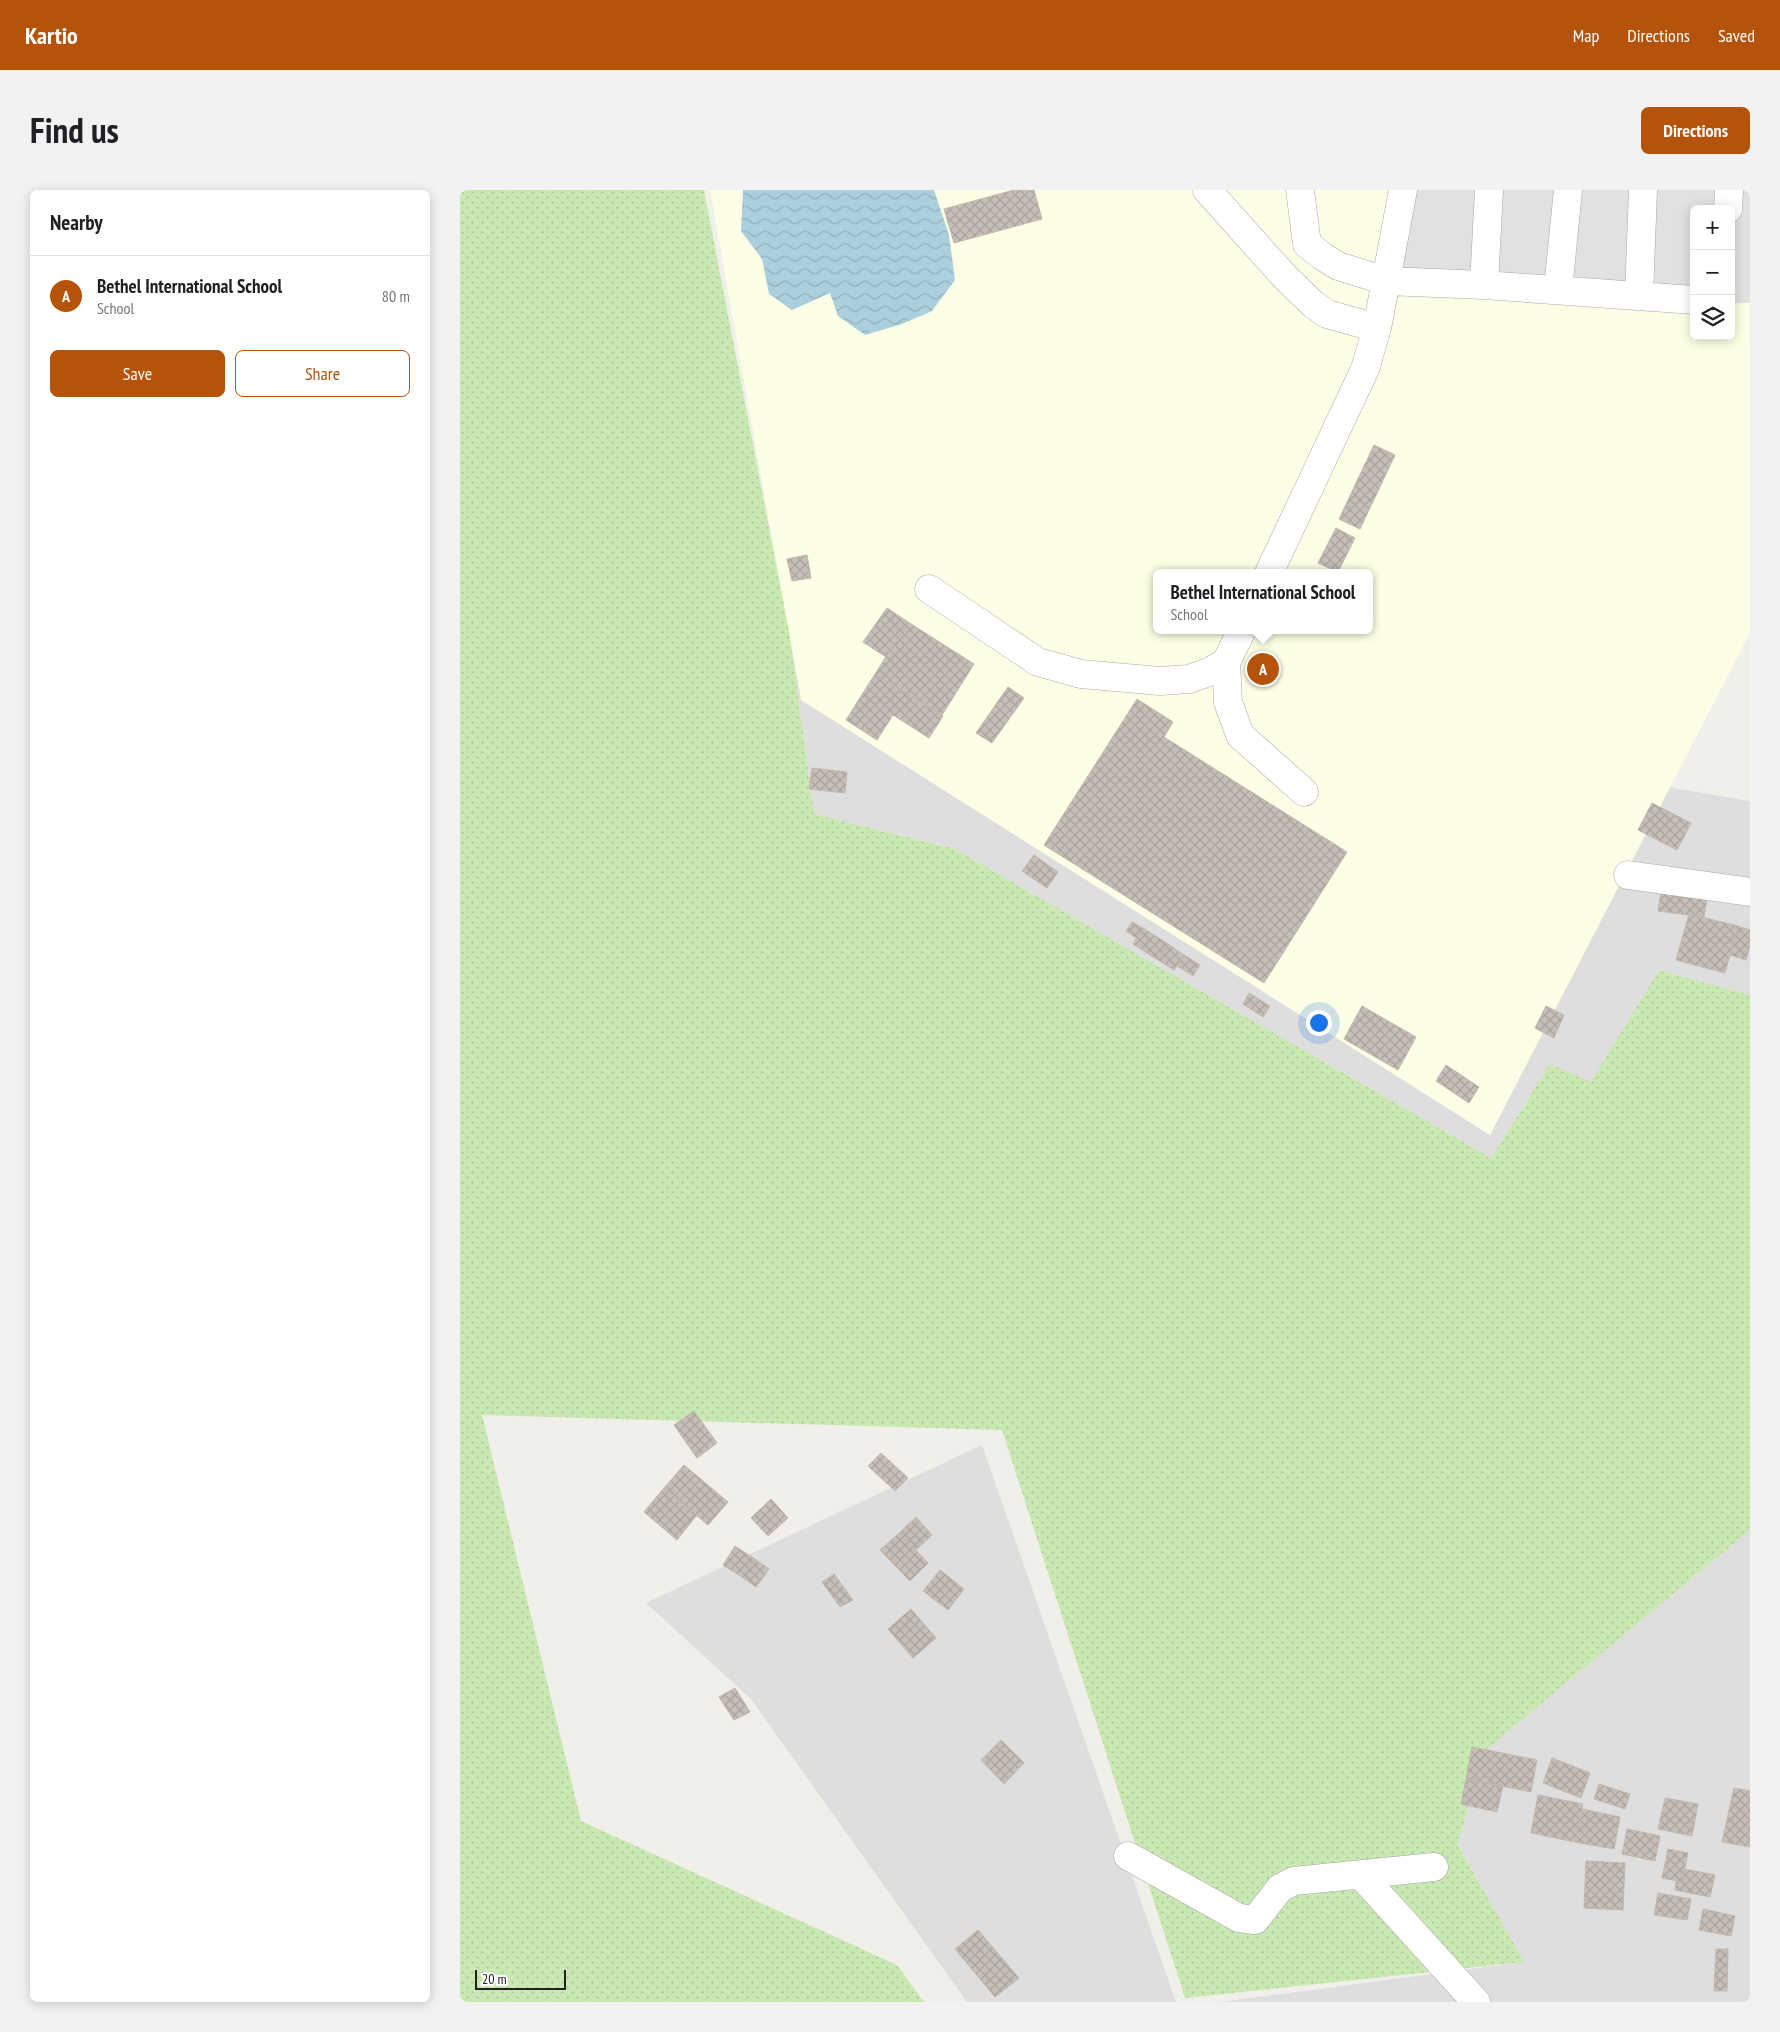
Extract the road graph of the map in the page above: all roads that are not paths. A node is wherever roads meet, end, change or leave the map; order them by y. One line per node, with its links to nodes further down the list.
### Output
1 (1208, 190): 14 (street)
2 (1300, 190): 9 (street)
3 (1404, 190): 9 (street)
4 (1489, 190): 10 (street)
5 (1568, 190): 11 (street)
6 (1643, 190): 12 (street)
7 (1729, 190): 8 (street)
8 (1728, 205)
9 (1386, 280): 10 (street); 14 (street)
10 (1484, 285): 11 (street)
11 (1558, 290): 12 (street)
12 (1639, 296): 13 (street)
13 (1690, 300)
14 (1378, 328): 15 (street)
15 (1271, 569)
16 (929, 589): 18 (street)
17 (1240, 634): 18 (street)
18 (1226, 662): 19 (street)
19 (1304, 792)
20 (1628, 875): 21 (street)
21 (1750, 892)
22 (1128, 1856): 24 (street)
23 (1434, 1867): 24 (street)
24 (1361, 1875): 25 (street)
25 (1476, 2002)

